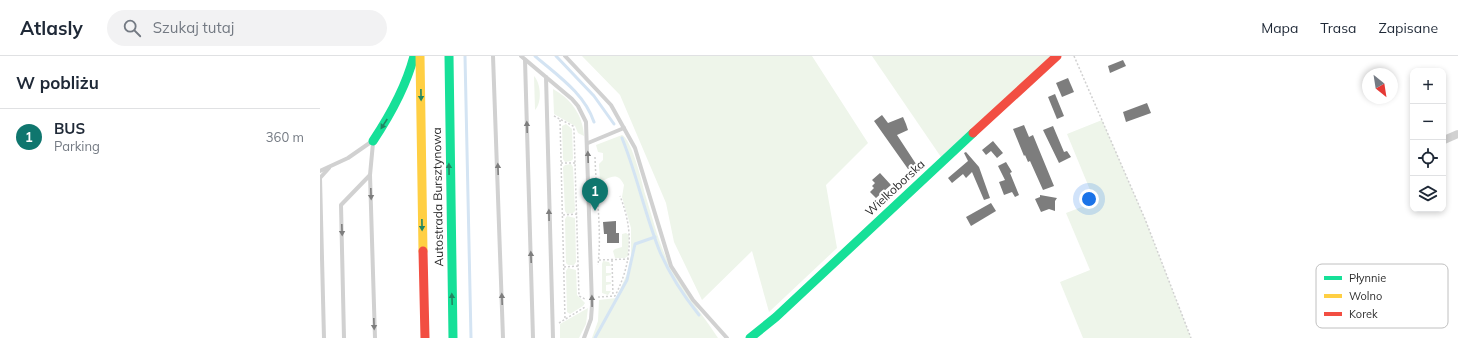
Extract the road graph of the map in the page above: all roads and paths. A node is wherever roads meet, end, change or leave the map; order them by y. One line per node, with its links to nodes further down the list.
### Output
1 (414, 56): 16 (main road, one-way to 16)
2 (420, 56): 44 (main road, Autostrada Bursztynowa, one-way to 44)
3 (449, 56): 45 (main road, Autostrada Bursztynowa, one-way to 3)
4 (493, 56): 46 (lane, one-way to 4)
5 (521, 56): 9 (lane)
6 (565, 56): 13 (lane)
7 (1057, 56): 51 (main road, Wielkoborska)
8 (1074, 56): 52 (path)
9 (525, 60): 10 (lane); 47 (lane, one-way to 9)
10 (546, 77): 17 (lane); 48 (lane, one-way to 10)
11 (552, 116): 12 (path)
12 (560, 120): 19 (path); 20 (path)
13 (624, 128): 17 (lane); 50 (lane)
14 (1458, 134): 15 (street)
15 (1446, 139)
16 (373, 141): 21 (lane); 23 (lane)
17 (588, 143): 49 (lane, one-way to 17)
18 (595, 156): 28 (path)
19 (561, 163): 20 (path); 26 (path)
20 (575, 163): 25 (path)
21 (329, 168): 22 (lane); 41 (lane)
22 (320, 171)
23 (370, 175): 42 (lane, one-way to 42); 43 (lane, one-way to 43)
24 (620, 196): 27 (path)
25 (577, 214): 26 (path); 30 (path)
26 (563, 215): 31 (path)
27 (629, 259): 29 (path); 34 (path)
28 (599, 260): 29 (path); 32 (path)
29 (612, 260): 34 (path)
30 (578, 266): 31 (path); 36 (path)
31 (564, 267): 39 (path)
32 (598, 271)
33 (598, 291): 35 (path)
34 (613, 296): 35 (path)
35 (598, 297): 37 (path)
36 (586, 300)
37 (598, 301)
38 (586, 306): 39 (path)
39 (565, 319): 40 (path)
40 (558, 324)
41 (324, 338)
42 (344, 338)
43 (375, 338)
44 (425, 338)
45 (453, 338)
46 (503, 338)
47 (533, 338)
48 (553, 338)
49 (584, 338)
50 (727, 338)
51 (750, 338)
52 (1191, 338)

